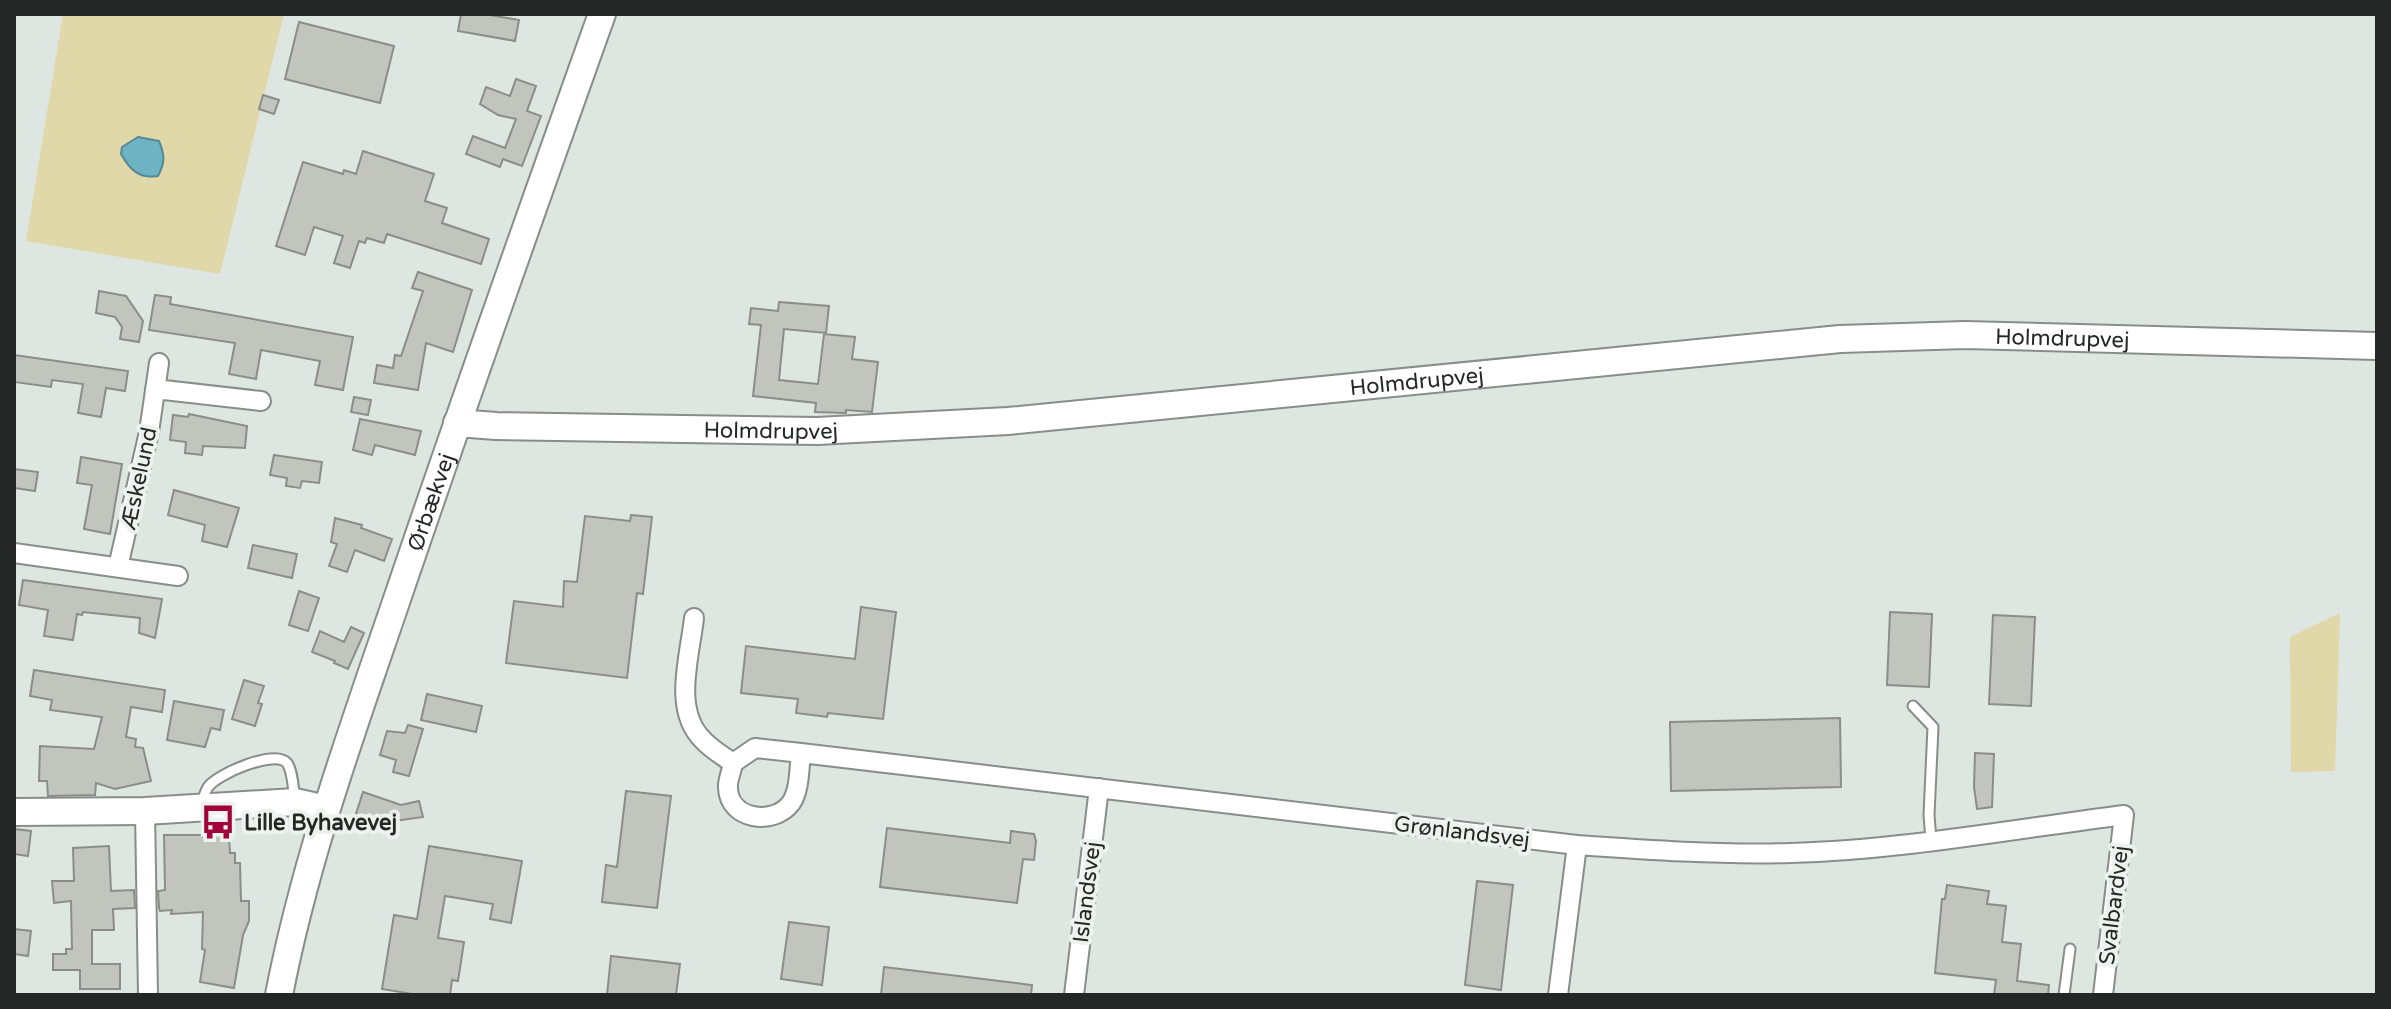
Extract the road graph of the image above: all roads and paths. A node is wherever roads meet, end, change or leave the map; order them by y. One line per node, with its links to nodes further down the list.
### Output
1 (602, 14): 6 (street, Ørbækvej)
2 (2377, 346): 6 (street, Holmdrupvej)
3 (159, 363): 4 (street, Æskelund)
4 (155, 389): 5 (street); 8 (street, Æskelund)
5 (261, 401)
6 (457, 423): 17 (street, Ørbækvej)
7 (14, 553): 8 (street)
8 (118, 567): 9 (street)
9 (178, 576)
10 (694, 618): 13 (street)
11 (1913, 706): 21 (lane)
12 (801, 753): 13 (street, Grønlandsvej); 13 (street); 14 (street, Grønlandsvej)
13 (733, 763)
14 (1099, 788): 22 (street, Grønlandsvej); 26 (street, Islandsvej)
15 (295, 802): 16 (street); 16 (lane); 17 (street)
16 (200, 808): 18 (street)
17 (326, 809): 25 (street, Ørbækvej)
18 (145, 811): 19 (street); 24 (street)
19 (14, 812)
20 (2124, 815): 21 (street, Grønlandsvej); 29 (street, Svalbardvej)
21 (1931, 840): 22 (street, Grønlandsvej)
22 (1577, 845): 27 (street)
23 (2070, 949): 28 (lane)
24 (148, 995)
25 (279, 995)
26 (1074, 995)
27 (1558, 995)
28 (2064, 995)
29 (2103, 995)

